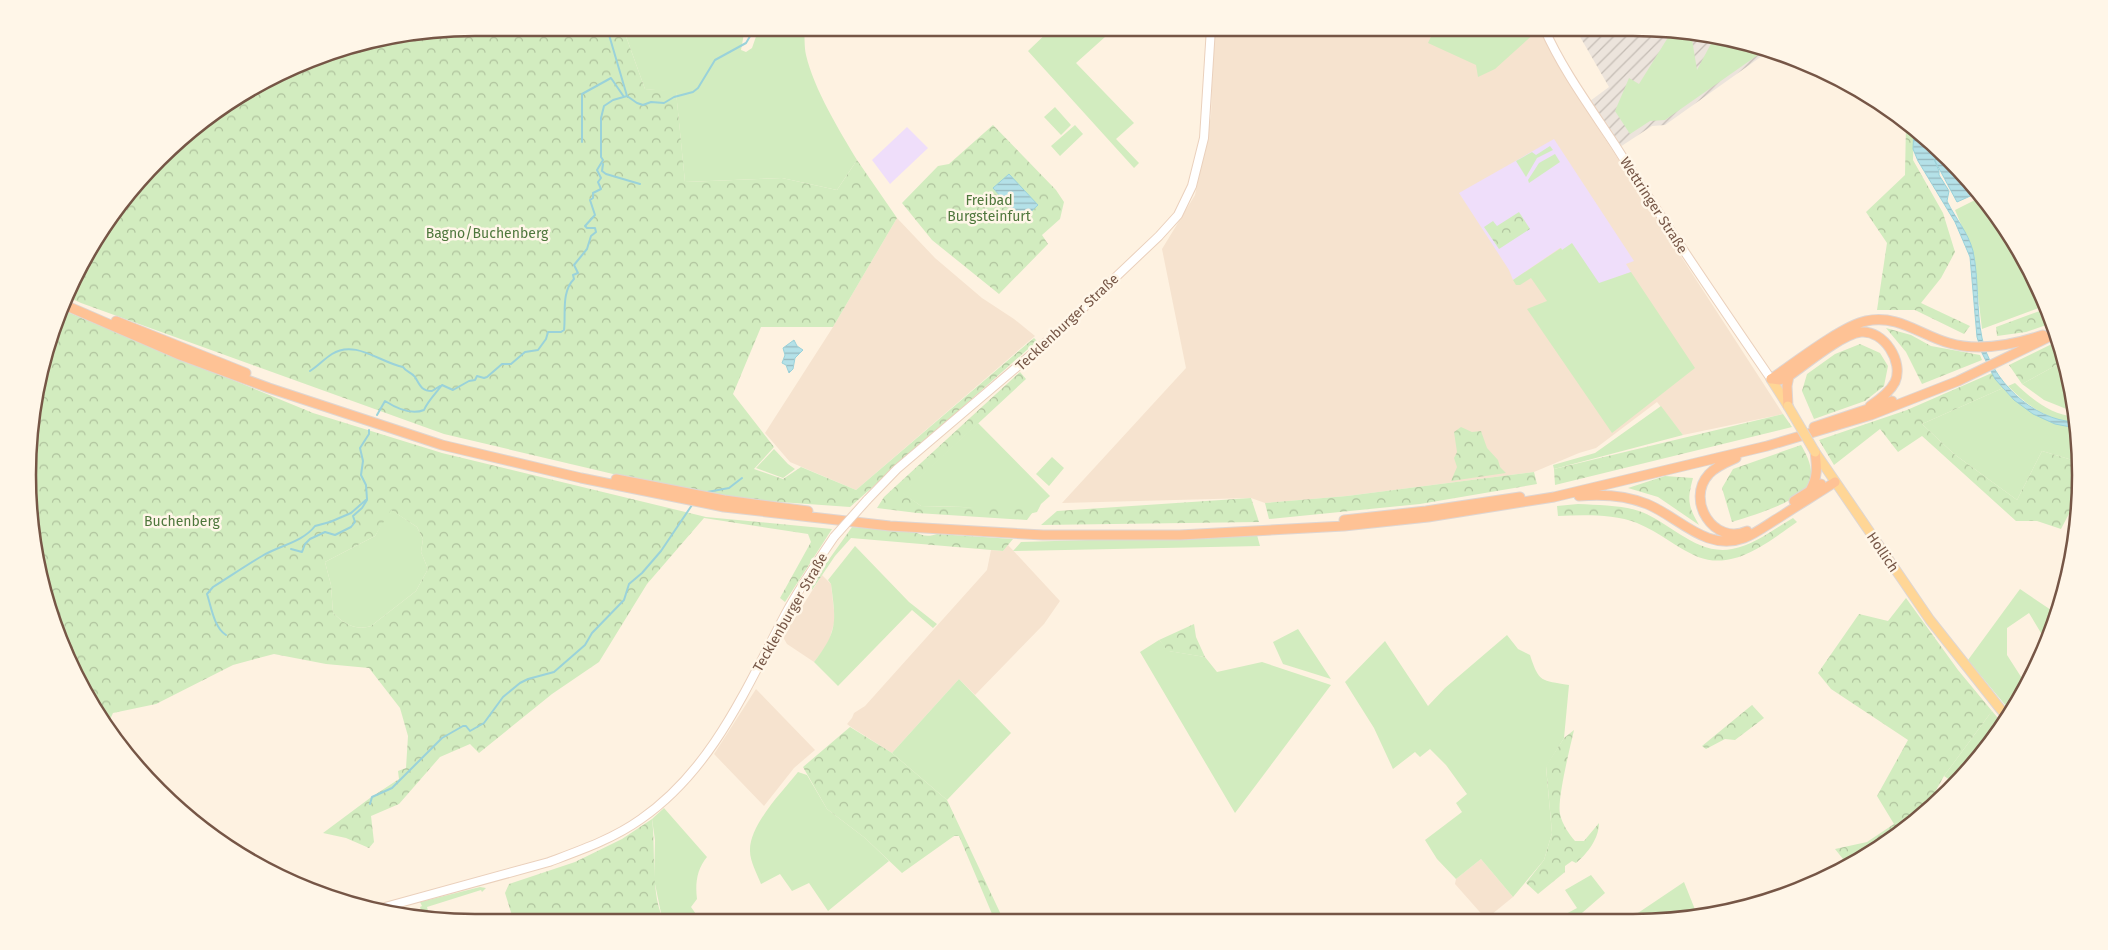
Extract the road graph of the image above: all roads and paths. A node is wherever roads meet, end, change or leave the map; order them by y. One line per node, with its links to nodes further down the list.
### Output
1 (1210, 36): 18 (main road, Tecklenburger Straße, bridge)
2 (1548, 36): 9 (main road, Wettringer Straße)
3 (72, 302): 11 (highway)
4 (70, 307): 16 (highway)
5 (2048, 334): 9 (highway)
6 (2049, 336): 7 (highway)
7 (1975, 373): 11 (highway); 12 (highway)
8 (1789, 376): 9 (highway); 10 (highway); 11 (highway)
9 (1772, 379): 10 (main road, Hollich)
10 (1788, 406): 13 (main road, Hollich, bridge)
11 (1852, 415)
12 (1767, 446): 15 (highway); 16 (highway)
13 (1815, 452): 14 (main road, Hollich); 15 (highway)
14 (1835, 482): 15 (highway); 16 (highway); 17 (main road, Hollich)
15 (1810, 491)
16 (1554, 497)
17 (2002, 712)
18 (391, 905)

